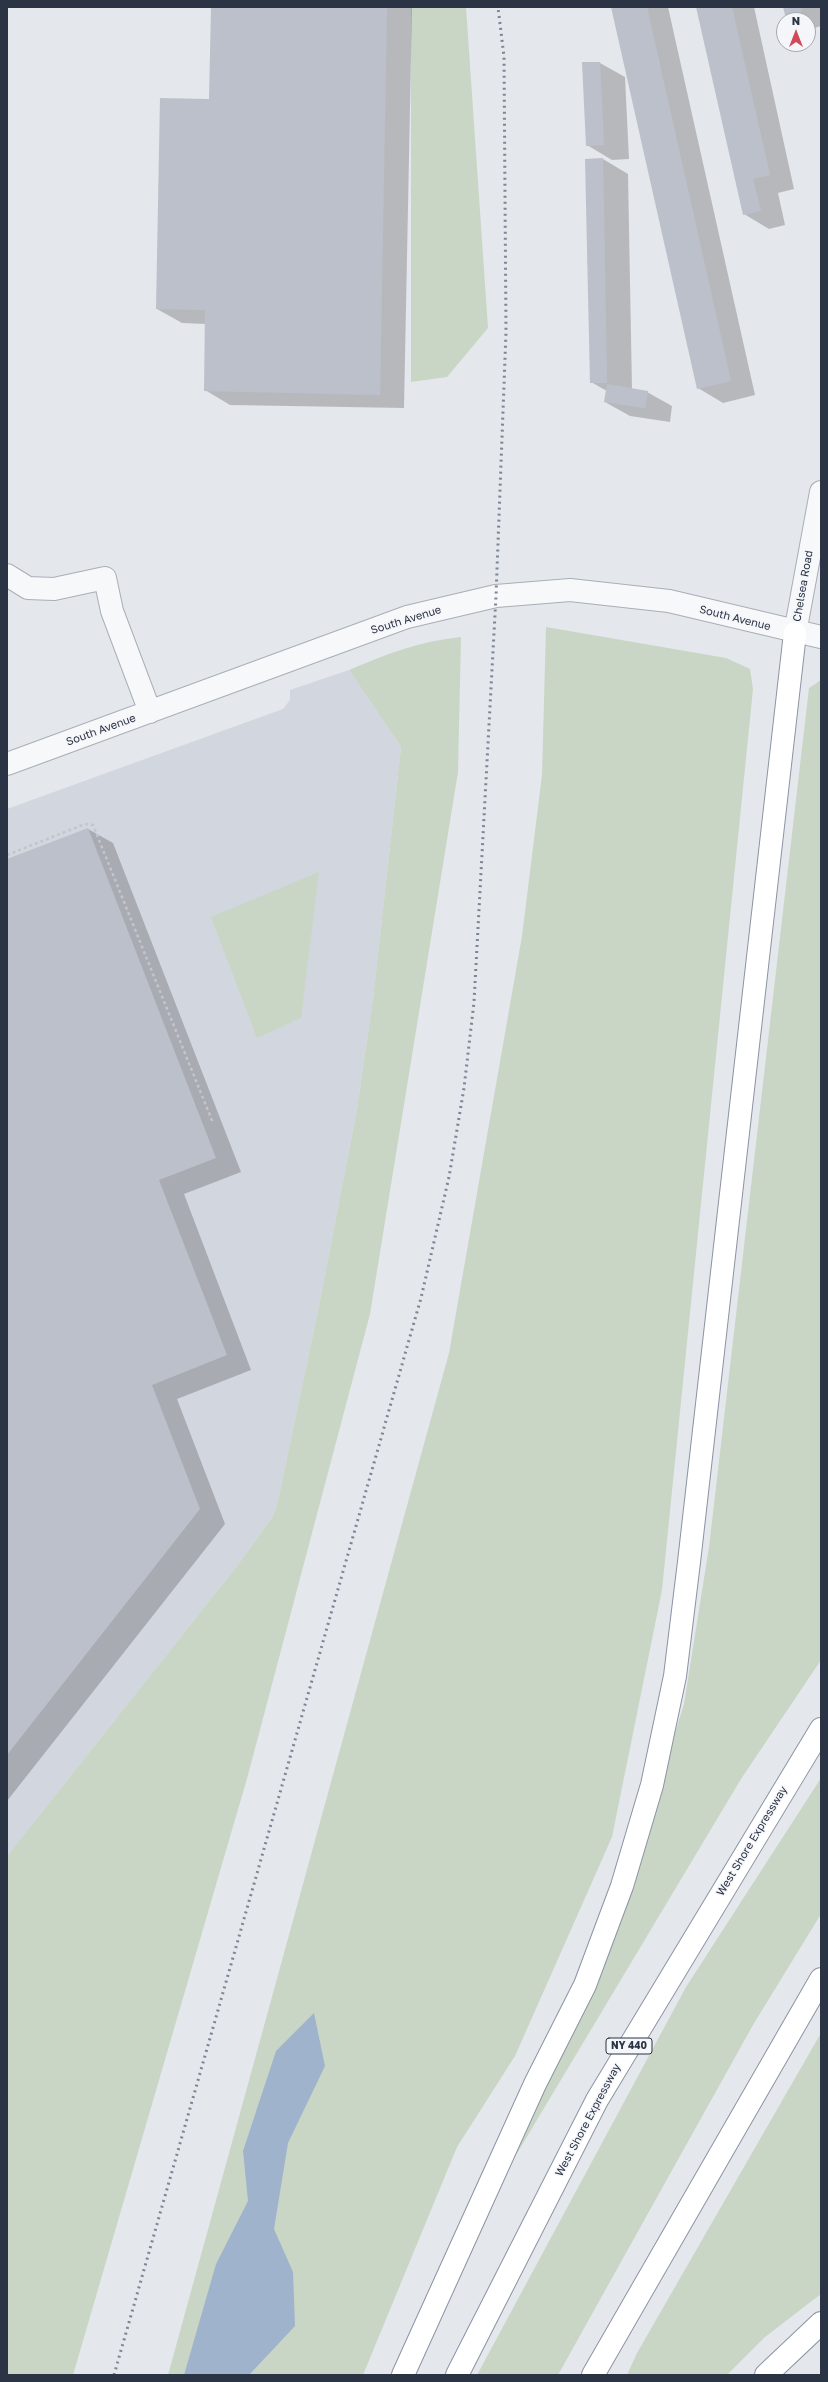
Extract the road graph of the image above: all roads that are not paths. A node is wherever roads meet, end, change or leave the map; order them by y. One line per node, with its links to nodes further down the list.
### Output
1 (821, 492): 3 (street, Chelsea Road)
2 (7, 575): 5 (street)
3 (795, 633): 4 (street, South Avenue); 5 (street, South Avenue); 10 (highway)
4 (821, 637)
5 (150, 712): 6 (street, South Avenue)
6 (7, 764)
7 (821, 1729): 11 (highway, West Shore Expressway / NY 440)
8 (821, 1979): 12 (highway)
9 (821, 2323): 13 (highway)
10 (403, 2375)
11 (457, 2375)
12 (593, 2375)
13 (766, 2375)

